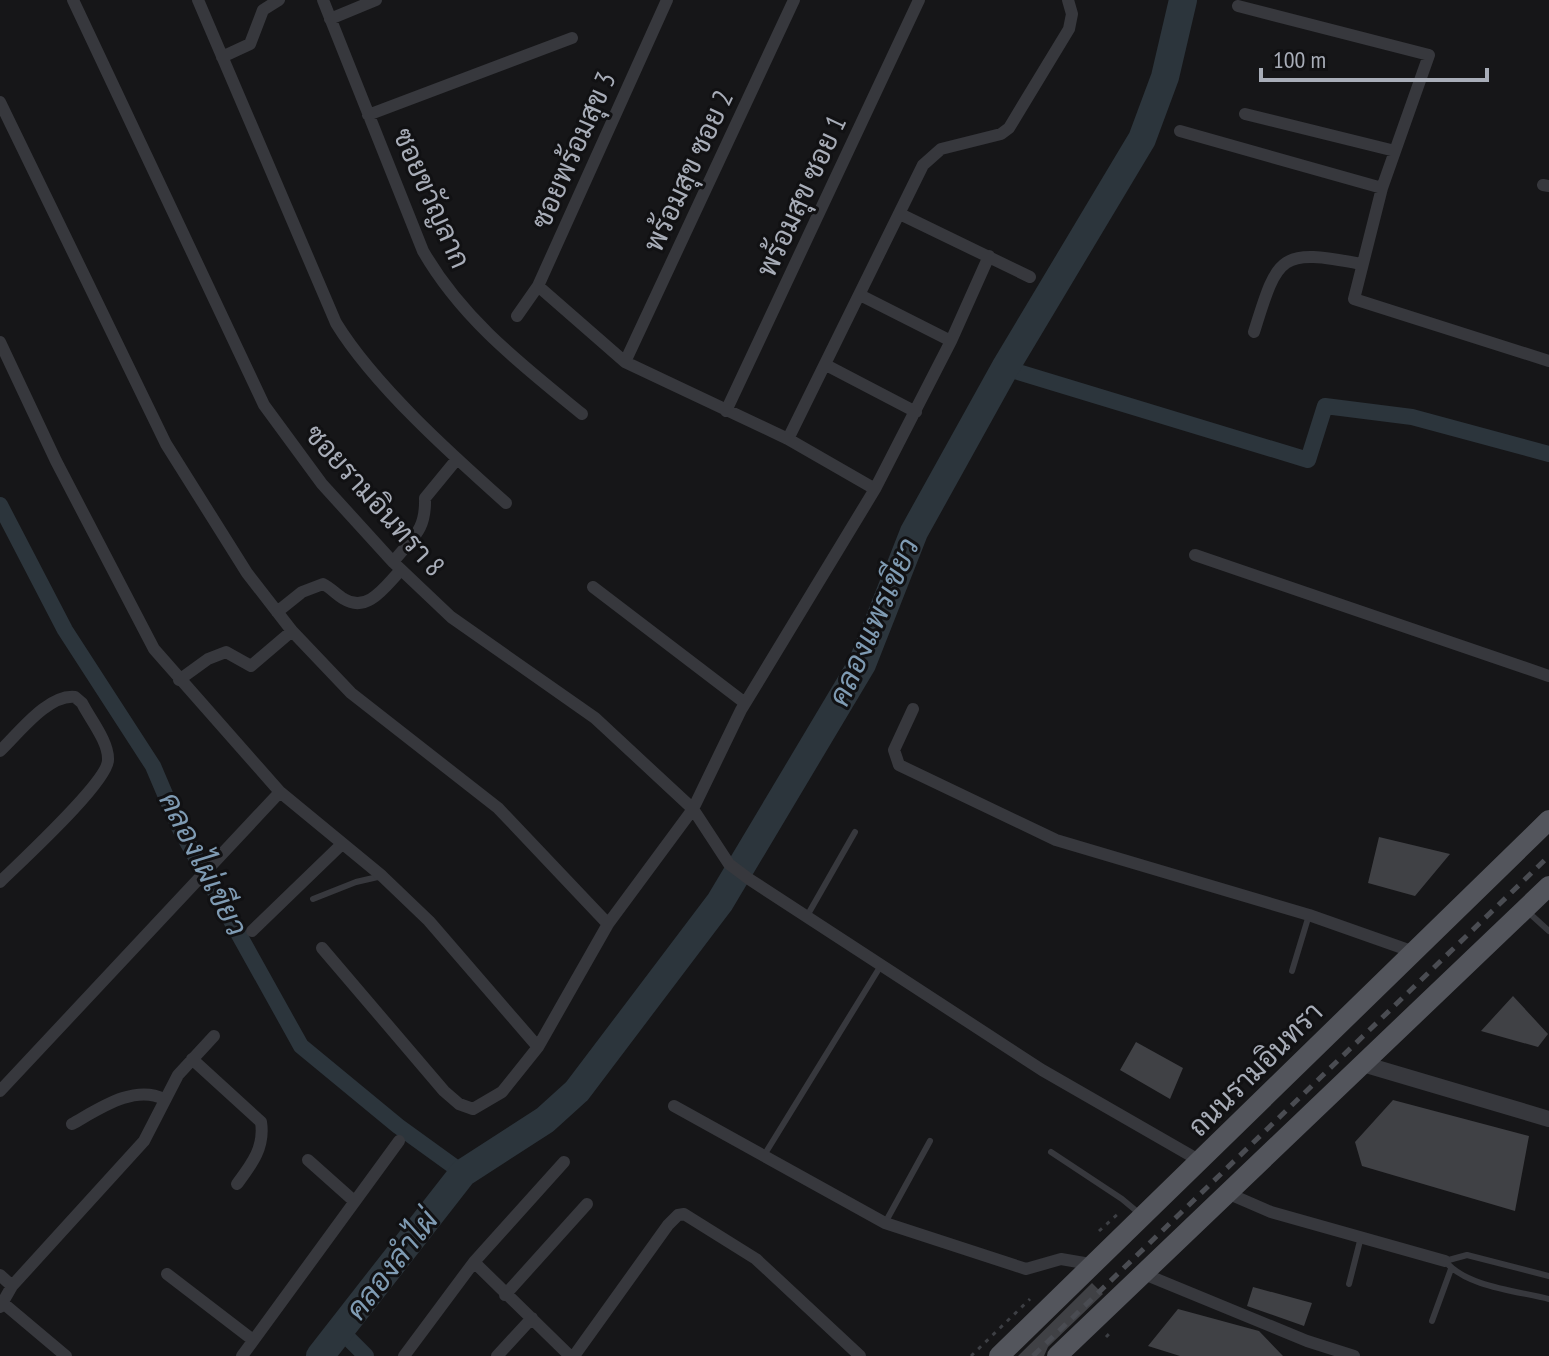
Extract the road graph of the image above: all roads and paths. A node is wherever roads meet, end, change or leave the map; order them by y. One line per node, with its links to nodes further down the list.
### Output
1 (73, 0): 41 (street, ซอยรามอินทรา 8)
2 (198, 0): 13 (street)
3 (279, 0): 13 (street)
4 (323, 0): 11 (street, ซอยขวัญลาก)
5 (376, 0): 11 (street)
6 (667, 0): 24 (street, ซอยพร้อมสุข 3)
7 (794, 0): 31 (street, พร้อมสุข ซอย 2)
8 (919, 0): 33 (street, พร้อมสุข ซอย 1)
9 (1068, 0): 20 (street)
10 (1238, 6): 18 (street)
11 (330, 19): 16 (street, ซอยขวัญลาก)
12 (572, 38): 16 (street)
13 (222, 57): 37 (street)
14 (0, 102): 43 (street)
15 (1245, 114): 18 (street)
16 (368, 115): 35 (street, ซอยขวัญลาก)
17 (1180, 131): 19 (street)
18 (1395, 151): 19 (street)
19 (1382, 188): 22 (street)
20 (900, 214): 21 (street); 25 (street)
21 (989, 256): 23 (street); 28 (street)
22 (1361, 264): 27 (street); 30 (street)
23 (1030, 277)
24 (538, 286): 26 (street, ซอยพร้อมสุข 3); 31 (street)
25 (860, 295): 28 (street); 32 (street)
26 (517, 316)
27 (1254, 332)
28 (951, 341): 34 (street)
29 (0, 342): 46 (street)
30 (1549, 361)
31 (625, 362): 33 (street)
32 (826, 365): 34 (street); 36 (street)
33 (726, 411): 36 (street)
34 (916, 412): 38 (street)
35 (582, 414)
36 (788, 439): 38 (street)
37 (457, 459): 39 (street); 41 (street)
38 (875, 489): 47 (street)
39 (506, 503)
40 (1195, 555): 45 (street)
41 (397, 566): 43 (street); 51 (street, ซอยรามอินทรา 8)
42 (593, 587): 47 (street)
43 (277, 612): 44 (street)
44 (292, 631): 46 (street); 62 (street)
45 (1549, 676)
46 (179, 680): 50 (street)
47 (745, 703): 51 (street)
48 (913, 709): 60 (street)
49 (0, 751): 56 (street)
50 (280, 792): 54 (street); 73 (street)
51 (693, 809): 61 (street, ซอยรามอินทรา 8); 62 (street)
52 (1549, 820): 66 (main road, ถนนรามอินทรา)
53 (855, 832): 61 (lane)
54 (342, 844): 55 (street); 63 (street)
55 (382, 876): 58 (lane); 70 (street)
56 (0, 882)
57 (1549, 886): 59 (main road)
58 (313, 899)
59 (1525, 909): 64 (lane); 72 (main road)
60 (1309, 915): 66 (street); 68 (lane)
61 (806, 918): 67 (street, ซอยรามอินทรา 8)
62 (608, 924): 70 (street)
63 (252, 931)
64 (1549, 931)
65 (322, 948): 70 (street)
66 (1414, 952): 84 (main road, ถนนรามอินทรา)
67 (880, 967): 81 (lane); 84 (street, ซอยรามอินทรา 8)
68 (1292, 971)
69 (214, 1036): 71 (street)
70 (538, 1047)
71 (192, 1059): 74 (street); 85 (street)
72 (1363, 1064): 76 (street); 86 (main road)
73 (2, 1083)
74 (164, 1099): 77 (street); 101 (street)
75 (674, 1106): 81 (street)
76 (1549, 1119)
77 (72, 1124)
78 (399, 1141): 87 (street)
79 (930, 1141): 90 (lane)
80 (1051, 1152): 89 (lane)
81 (763, 1157): 90 (street)
82 (308, 1160): 87 (street)
83 (564, 1162): 93 (street)
84 (1202, 1162): 89 (main road, ถนนรามอินทรา)
85 (237, 1184)
86 (1227, 1193): 91 (street); 97 (main road)
87 (354, 1201): 110 (street)
88 (587, 1204): 102 (street)
89 (1135, 1210): 92 (path); 94 (main road, ถนนรามอินทรา)
90 (885, 1223): 94 (street)
91 (1361, 1237): 95 (street); 100 (lane)
92 (1090, 1241)
93 (474, 1262): 102 (street); 113 (street)
94 (1096, 1265): 118 (main road, ถนนรามอินทรา)
95 (1448, 1265): 99 (lane); 104 (lane); 107 (lane)
96 (167, 1274): 110 (street)
97 (1144, 1274): 119 (main road); 120 (street)
98 (0, 1275): 101 (street)
99 (1549, 1276)
100 (1349, 1284)
101 (12, 1286): 105 (street)
102 (505, 1295): 106 (street)
103 (1030, 1299): 117 (path)
104 (1549, 1299)
105 (2, 1305): 111 (street)
106 (532, 1318): 114 (street); 115 (street)
107 (1432, 1321)
108 (1112, 1331): 109 (path)
109 (1106, 1337)
110 (253, 1340): 112 (street)
111 (66, 1356)
112 (242, 1356)
113 (404, 1356)
114 (497, 1356)
115 (572, 1356): 116 (street)
116 (860, 1356)
117 (971, 1356)
118 (999, 1356)
119 (1057, 1356)
120 (1354, 1356)

